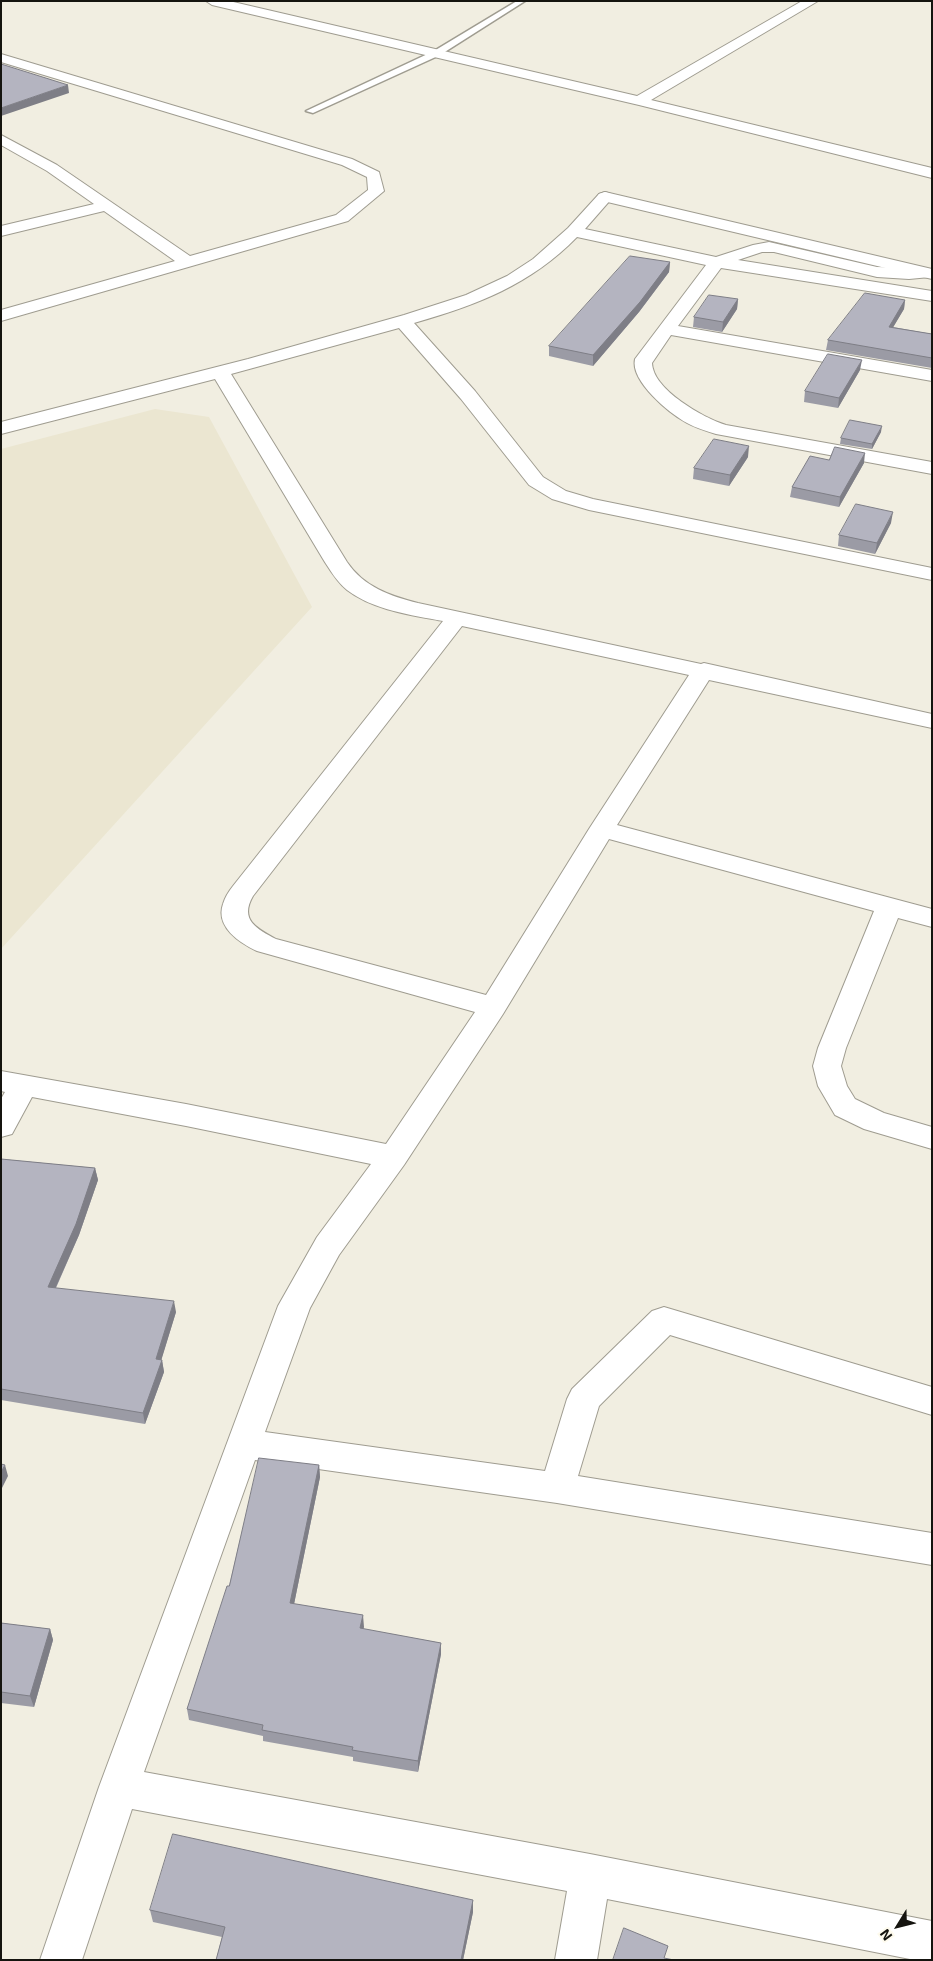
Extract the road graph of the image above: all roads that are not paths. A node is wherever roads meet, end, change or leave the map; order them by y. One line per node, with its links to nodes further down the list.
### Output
1 (212, 1): 4 (street)
2 (522, 1): 4 (lane)
3 (812, 1): 6 (street)
4 (437, 53): 6 (street); 7 (lane)
5 (1, 58): 15 (street)
6 (638, 101): 10 (street)
7 (310, 110)
8 (1, 139): 12 (street)
9 (924, 156): 10 (street)
10 (907, 167): 11 (street)
11 (932, 173)
12 (106, 206): 13 (street); 15 (street)
13 (1, 231)
14 (574, 232): 16 (street); 17 (street); 20 (street)
15 (187, 262): 19 (street)
16 (717, 262): 17 (street); 18 (street); 21 (street)
17 (928, 273)
18 (932, 296)
19 (1, 316)
20 (402, 320): 22 (street); 26 (street)
21 (666, 329): 23 (street); 25 (street)
22 (220, 372): 24 (street); 27 (street)
23 (932, 376)
24 (1, 428)
25 (932, 468)
26 (932, 574)
27 (457, 618): 28 (street); 33 (street)
28 (704, 670): 29 (street); 30 (street)
29 (932, 721)
30 (602, 829): 31 (street); 33 (street)
31 (889, 907): 32 (street); 36 (street)
32 (932, 918)
33 (493, 1007): 37 (street)
34 (12, 1083): 35 (street); 37 (street)
35 (1, 1126)
36 (932, 1138)
37 (393, 1157): 39 (street)
38 (932, 1401): 40 (street)
39 (244, 1444): 40 (street); 42 (street)
40 (556, 1488): 41 (street)
41 (932, 1549)
42 (119, 1787): 43 (street); 45 (street)
43 (590, 1875): 44 (street); 46 (street)
44 (932, 1942)
45 (61, 1960)
46 (576, 1960)

